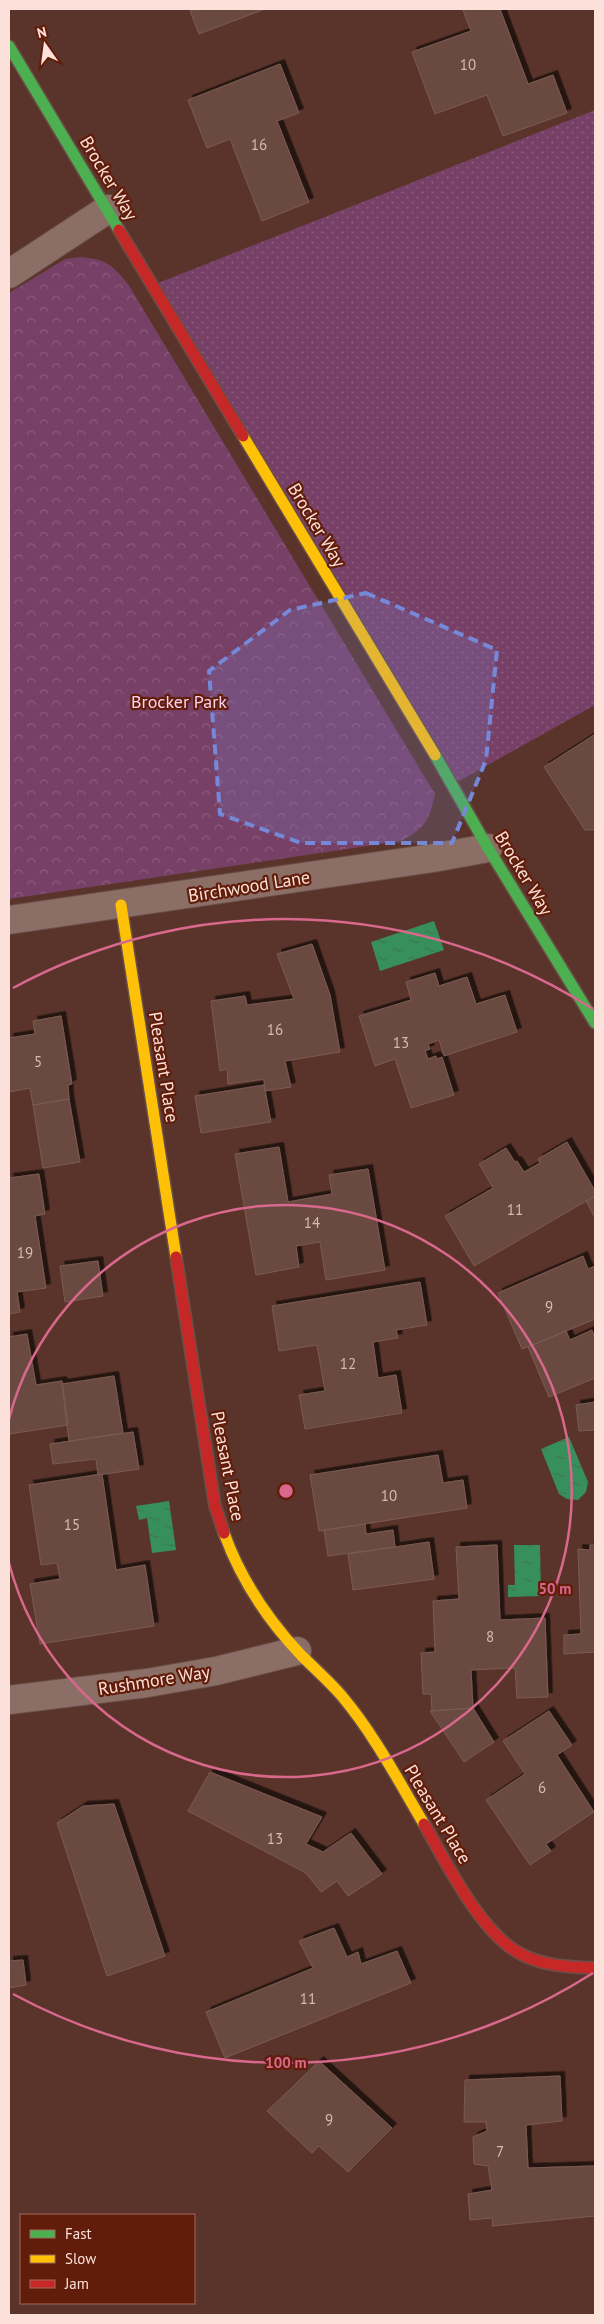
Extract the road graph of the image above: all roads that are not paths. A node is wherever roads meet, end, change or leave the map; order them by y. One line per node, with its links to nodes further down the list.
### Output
1 (9, 46): 2 (street, Brocker Way)
2 (108, 210): 3 (street); 4 (street, Brocker Way)
3 (9, 274)
4 (488, 848): 5 (street, Birchwood Lane); 7 (street, Brocker Way)
5 (121, 905): 6 (street, Birchwood Lane); 8 (street, Pleasant Place)
6 (9, 920)
7 (595, 1023)
8 (297, 1651): 9 (street, Rushmore Way); 10 (street, Pleasant Place)
9 (9, 1700)
10 (595, 1968)

